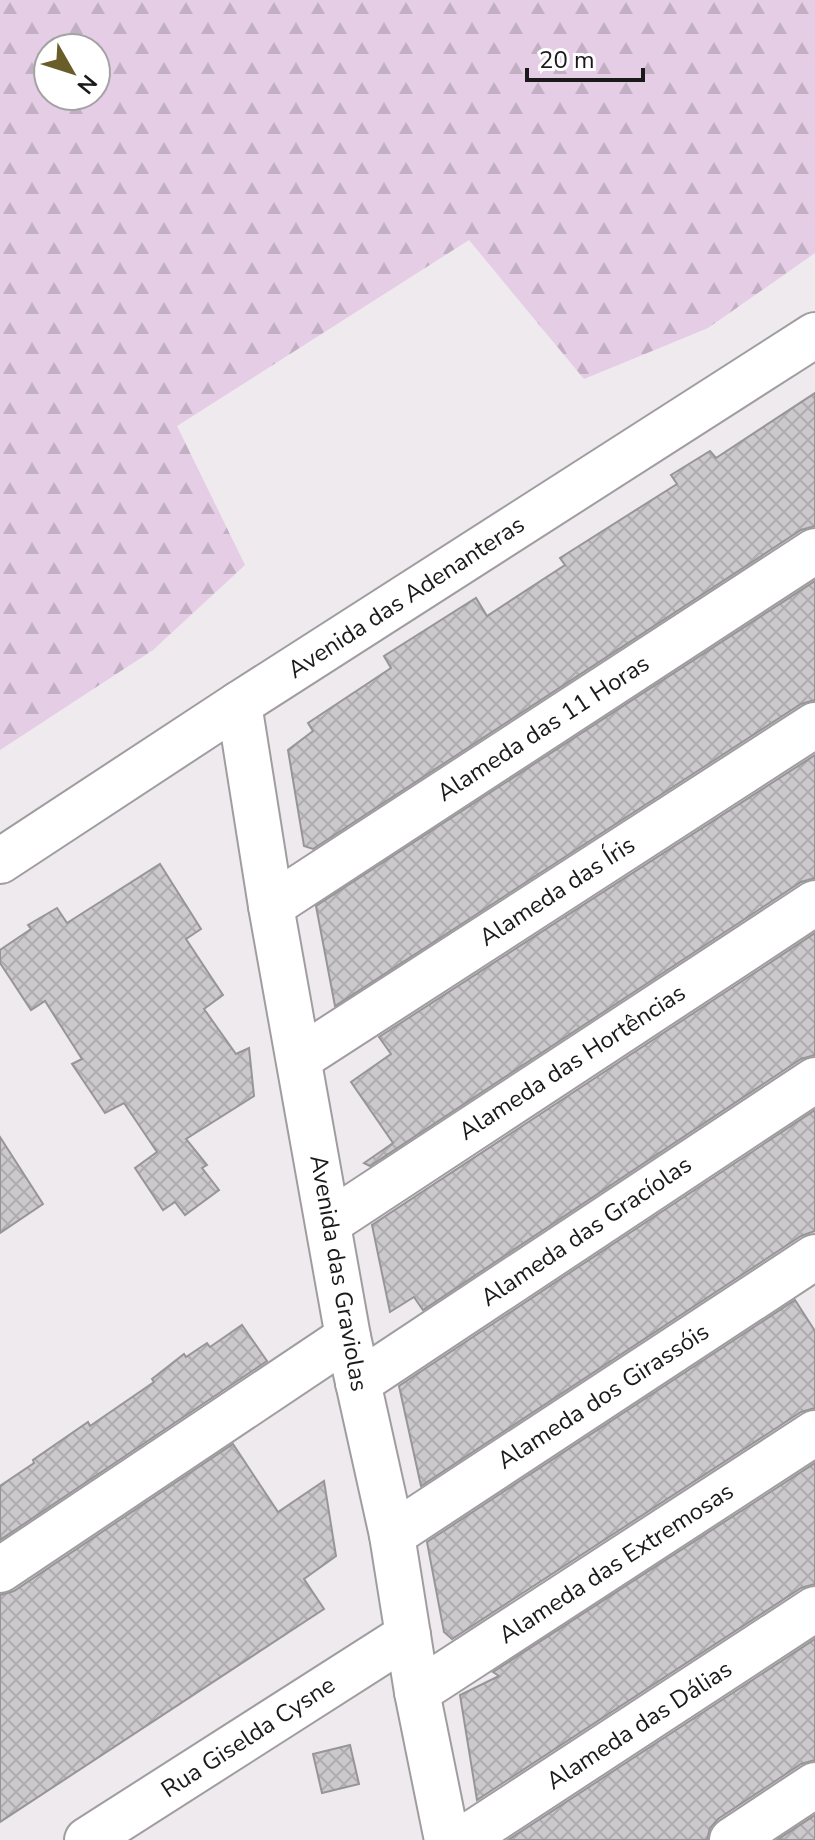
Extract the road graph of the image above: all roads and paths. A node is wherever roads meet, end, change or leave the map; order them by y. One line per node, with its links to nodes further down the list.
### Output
1 (815, 335): 3 (street, Avenida das Adenanteras)
2 (815, 551): 7 (street, Alameda das 11 Horas)
3 (239, 704): 5 (street, Avenida das Adenanteras); 7 (street, Avenida das Graviolas)
4 (815, 725): 8 (street, Alameda das Íris)
5 (0, 861)
6 (815, 903): 10 (street, Alameda das Hortências)
7 (271, 906): 8 (street, Avenida das Graviolas)
8 (300, 1058): 10 (street, Avenida das Graviolas)
9 (815, 1080): 13 (street, Alameda das Gracíolas)
10 (330, 1222): 12 (street, Avenida das Graviolas)
11 (815, 1257): 15 (street, Alameda dos Girassóis)
12 (348, 1337): 13 (street, Avenida das Graviolas); 16 (street)
13 (358, 1383): 15 (street, Avenida das Graviolas)
14 (815, 1433): 19 (street, Alameda das Extremosas)
15 (392, 1535): 18 (street, Avenida das Graviolas)
16 (0, 1570)
17 (815, 1609): 23 (street, Alameda das Dálias)
18 (408, 1635): 19 (street, Avenida das Graviolas); 21 (street, Rua Giselda Cysne)
19 (417, 1692): 22 (street, Avenida das Graviolas)
20 (815, 1785): 24 (street)
21 (87, 1840)
22 (447, 1840)
23 (462, 1840)
24 (732, 1840)

